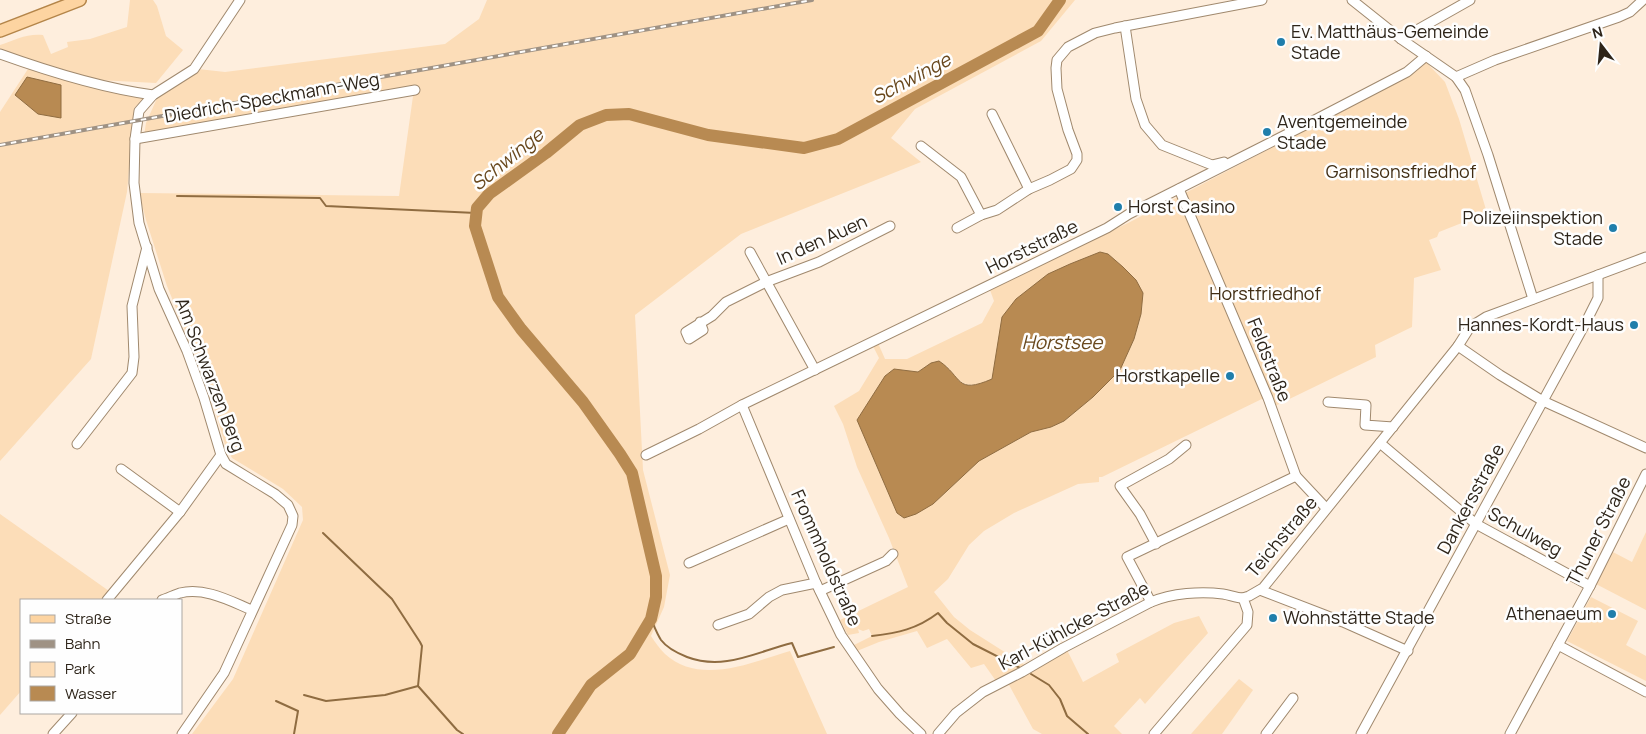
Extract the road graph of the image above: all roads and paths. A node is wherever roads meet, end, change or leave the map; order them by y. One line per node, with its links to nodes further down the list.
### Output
1 (80, 0): 8 (main road)
2 (240, 0): 14 (street)
3 (1262, 0): 7 (street)
4 (1352, 0): 9 (street)
5 (1470, 0): 9 (street)
6 (1644, 0): 12 (street)
7 (1125, 26): 18 (street); 19 (street)
8 (0, 31)
9 (1401, 40): 11 (street)
10 (0, 54): 14 (street)
11 (1426, 56): 12 (street); 18 (street, Horststraße)
12 (1456, 76): 29 (street)
13 (415, 90): 16 (street, Diedrich-Speckmann-Weg)
14 (153, 95): 16 (street, Am Schwarzen Berg)
15 (992, 114): 19 (street)
16 (136, 139): 24 (street, Am Schwarzen Berg)
17 (921, 146): 21 (street)
18 (1239, 158): 20 (street, Horststraße)
19 (1029, 189): 21 (street)
20 (1179, 189): 32 (street, Horststraße); 45 (street, Feldstraße)
21 (981, 215): 23 (street)
22 (890, 226): 28 (street, In den Auen)
23 (957, 228)
24 (147, 247): 38 (street); 41 (street, Am Schwarzen Berg)
25 (750, 252): 28 (street, In den Auen)
26 (1646, 257): 27 (street, Teichstraße)
27 (1598, 275): 29 (street, Teichstraße); 33 (street, Dankersstraße)
28 (766, 282): 30 (street, In den Auen); 32 (street, In den Auen)
29 (1533, 299): 31 (street, Teichstraße)
30 (700, 322)
31 (1458, 346): 33 (street); 36 (street, Teichstraße)
32 (815, 370): 35 (street, Horststraße)
33 (1543, 401): 40 (street); 49 (street, Dankersstraße)
34 (1328, 402): 36 (street)
35 (742, 405): 42 (street, Horststraße); 48 (street, Frommholdstraße)
36 (1393, 427): 37 (street, Teichstraße)
37 (1380, 443): 46 (street, Teichstraße); 49 (street, Schulweg)
38 (77, 444)
39 (1186, 445): 50 (street)
40 (1646, 448)
41 (221, 455): 47 (street); 60 (street, Am Schwarzen Berg)
42 (646, 455)
43 (121, 469): 47 (street)
44 (1646, 474): 53 (street, Thuner Straße)
45 (1296, 476): 46 (street, Feldstraße); 50 (street)
46 (1326, 508): 55 (street, Teichstraße)
47 (180, 512): 57 (street)
48 (790, 519): 52 (street); 54 (street, Frommholdstraße)
49 (1476, 524): 53 (street, Schulweg); 63 (street, Dankersstraße)
50 (1156, 544): 59 (street)
51 (893, 554): 54 (street)
52 (689, 563)
53 (1590, 586): 62 (street, Thuner Straße)
54 (818, 587): 61 (street); 69 (street, Frommholdstraße)
55 (1260, 590): 56 (street, Teichstraße); 63 (street)
56 (1243, 598): 59 (street, Karl-Kühlcke-Straße); 71 (street, Teichstraße)
57 (108, 599)
58 (165, 599): 60 (street)
59 (1151, 602): 70 (street, Karl-Kühlcke-Straße)
60 (252, 610): 68 (street, Am Schwarzen Berg)
61 (718, 625)
62 (1558, 645): 64 (street); 74 (street, Thuner Straße)
63 (1408, 651): 73 (street, Dankersstraße)
64 (1646, 692)
65 (1292, 698): 72 (street)
66 (71, 714): 67 (street)
67 (53, 734)
68 (182, 734)
69 (921, 734)
70 (938, 734)
71 (1154, 734)
72 (1266, 734)
73 (1361, 734)
74 (1510, 734)

